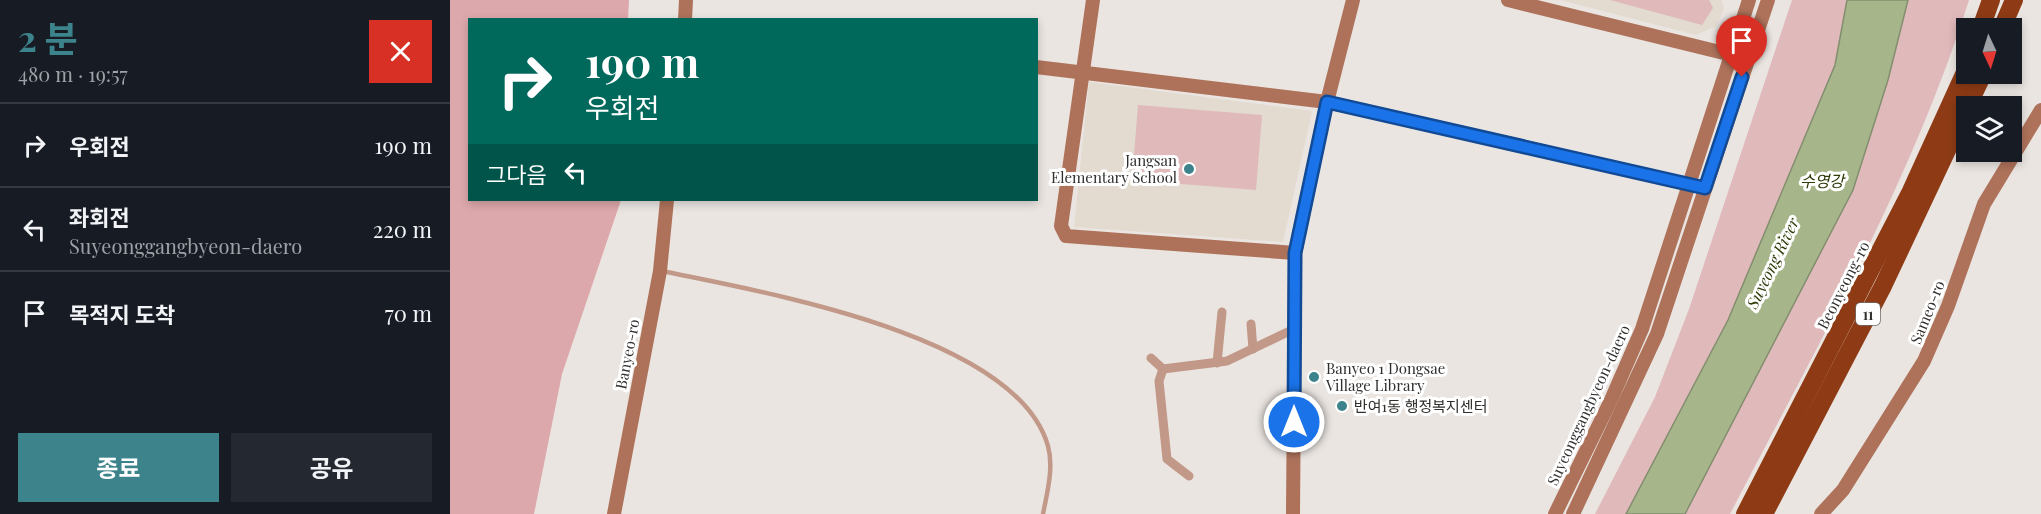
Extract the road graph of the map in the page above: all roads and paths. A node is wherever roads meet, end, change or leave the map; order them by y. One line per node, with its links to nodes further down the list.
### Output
1 (686, 0): 11 (main road)
2 (1093, 0): 16 (main road)
3 (1353, 0): 18 (main road)
4 (1508, 0): 14 (main road)
5 (1739, 0): 10 (main road)
6 (1749, 0): 10 (main road, Suyeonggangbyeon-daero)
7 (1768, 0): 22 (main road)
8 (1991, 0): 12 (highway)
9 (2012, 0): 13 (highway)
10 (1745, 14): 14 (main road, Suyeonggangbyeon-daero)
11 (686, 18)
12 (1985, 18)
13 (2006, 18)
14 (1732, 55): 21 (main road, Suyeonggangbyeon-daero)
15 (1038, 67): 16 (main road)
16 (1083, 72): 18 (main road); 24 (main road)
17 (1959, 84): 39 (highway, Beonyeong-ro / 11)
18 (1327, 102): 21 (main road); 24 (main road)
19 (2041, 110): 41 (main road, Sameo-ro)
20 (1956, 131): 40 (highway, 11)
21 (1689, 184): 22 (main road); 37 (main road, Suyeonggangbyeon-daero)
22 (1705, 188): 38 (main road)
23 (667, 201): 25 (main road, Banyeo-ro)
24 (1295, 253): 28 (main road)
25 (660, 271): 34 (main road, Banyeo-ro); 35 (lane)
26 (1222, 312): 31 (street)
27 (1251, 324): 29 (street)
28 (1294, 329): 29 (street); 36 (main road)
29 (1254, 349): 31 (street)
30 (1151, 358): 32 (street)
31 (1217, 363): 32 (street)
32 (1163, 369): 33 (street)
33 (1189, 476)
34 (614, 514)
35 (1043, 514)
36 (1293, 514)
37 (1555, 514)
38 (1574, 514)
39 (1745, 514)
40 (1764, 514)
41 (1821, 514)

